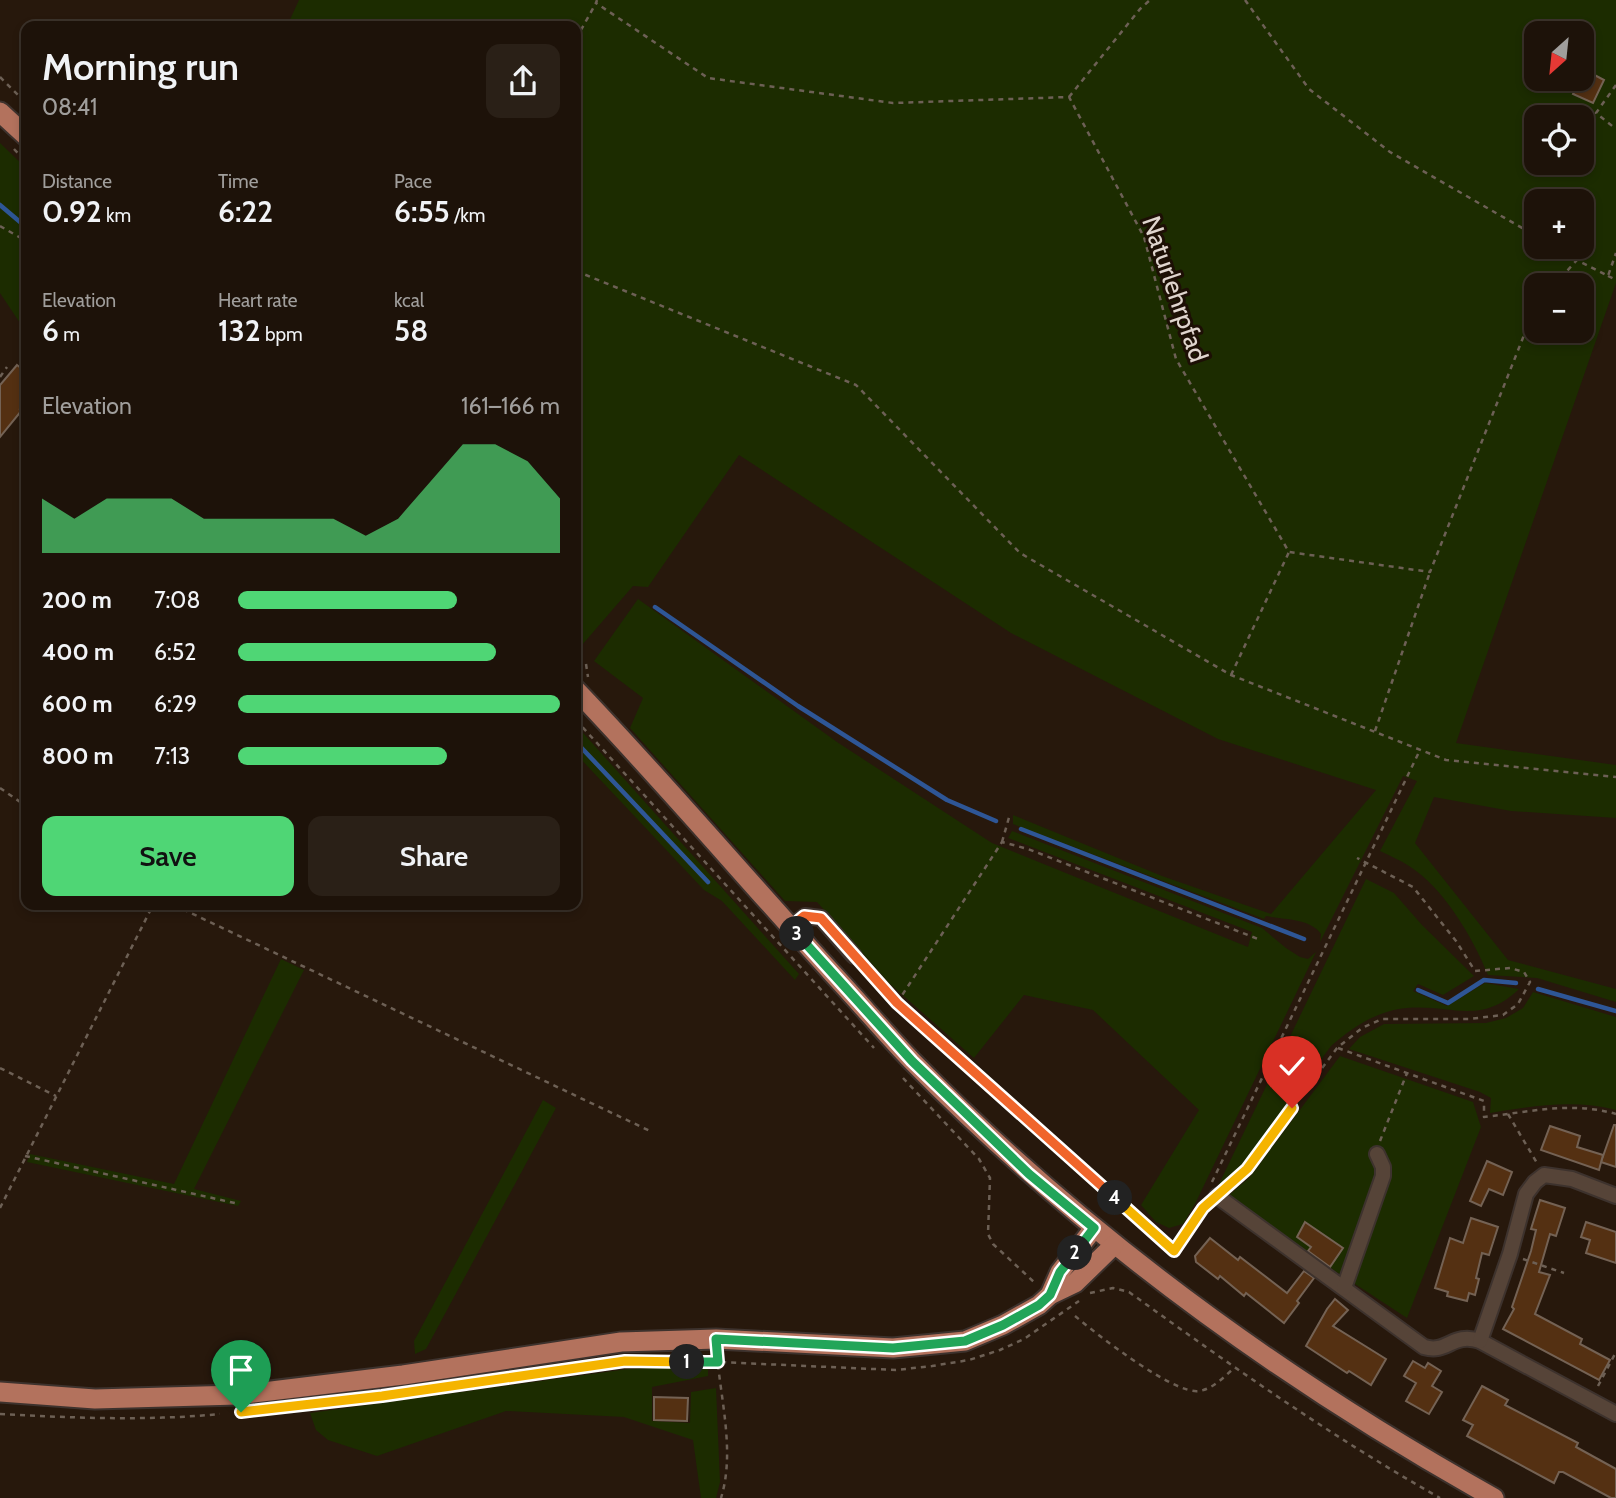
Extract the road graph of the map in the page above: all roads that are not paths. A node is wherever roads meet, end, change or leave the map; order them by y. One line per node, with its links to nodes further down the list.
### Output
1 (0, 112): 2 (main road)
2 (21, 131)
3 (581, 696): 4 (main road)
4 (791, 927): 5 (street); 9 (main road)
5 (855, 956)
6 (1377, 1154): 11 (street)
7 (1217, 1196): 11 (street)
8 (1616, 1196): 13 (street)
9 (1094, 1228): 10 (main road); 12 (main road)
10 (1114, 1245): 12 (main road); 16 (main road)
11 (1343, 1288): 13 (street)
12 (1050, 1295): 14 (main road)
13 (1480, 1342): 15 (street)
14 (0, 1392)
15 (1616, 1415)
16 (1494, 1498)

